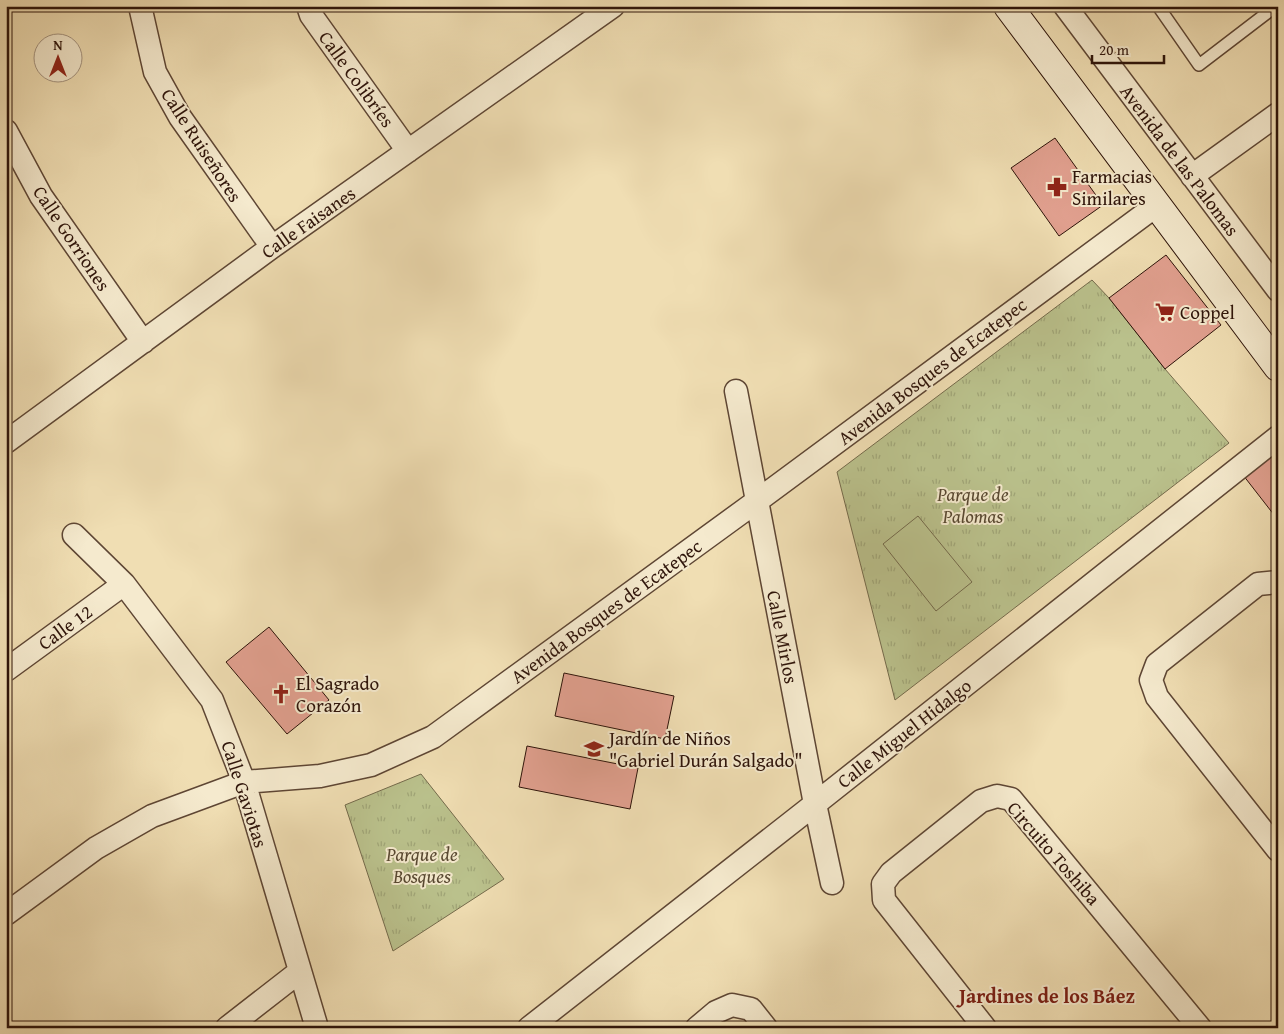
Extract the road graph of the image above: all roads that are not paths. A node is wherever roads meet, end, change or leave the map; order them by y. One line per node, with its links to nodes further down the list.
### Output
1 (140, 6): 13 (street, Calle Ruiseñores)
2 (613, 6): 10 (street, Calle Faisanes)
3 (1008, 6): 12 (main road)
4 (1065, 6): 11 (street, Avenida de las Palomas)
5 (1158, 6): 6 (lane)
6 (1276, 6)
7 (315, 9): 10 (street, Calle Colibríes)
8 (1278, 114): 11 (street)
9 (6, 131): 15 (street, Calle Gorriones)
10 (408, 151): 13 (street, Calle Faisanes)
11 (1192, 176): 14 (street, Avenida de las Palomas)
12 (1157, 205): 16 (main road); 20 (street, Avenida Bosques de Ecatepec)
13 (272, 247): 15 (street, Calle Faisanes)
14 (1278, 290)
15 (142, 342): 19 (street, Calle Faisanes)
16 (1278, 367)
17 (736, 391): 20 (street, Calle Mirlos)
18 (1278, 437): 26 (street, Calle Miguel Hidalgo)
19 (6, 442)
20 (757, 500): 25 (street, Avenida Bosques de Ecatepec); 26 (street, Calle Mirlos)
21 (74, 535): 23 (street, Calle Gaviotas)
22 (1278, 582): 27 (street)
23 (124, 584): 24 (street, Calle 12); 25 (street, Calle Gaviotas)
24 (6, 670)
25 (244, 782): 29 (street, Avenida Bosques de Ecatepec); 30 (street, Calle Gaviotas)
26 (815, 804): 28 (street, Calle Mirlos); 33 (street, Calle Miguel Hidalgo)
27 (1278, 850)
28 (832, 883)
29 (6, 914)
30 (299, 972): 31 (street); 32 (street, Calle Gaviotas)
31 (227, 1028)
32 (317, 1028)
33 (529, 1028)
34 (696, 1028): 35 (street)
35 (766, 1028)
36 (985, 1028): 37 (street, Circuito Toshiba)
37 (1200, 1028)

